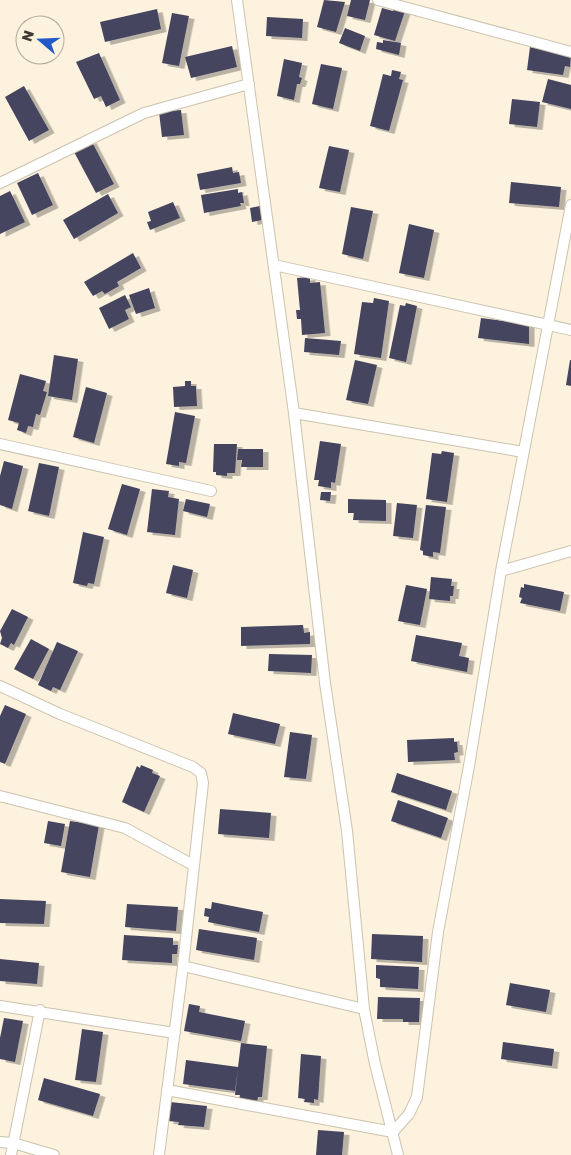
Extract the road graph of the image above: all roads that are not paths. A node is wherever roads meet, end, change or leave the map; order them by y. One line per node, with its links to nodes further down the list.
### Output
1 (237, 0): 4 (street)
2 (378, 0): 3 (street)
3 (571, 52)
4 (249, 84): 5 (street); 7 (street)
5 (0, 183)
6 (571, 205): 8 (street)
7 (274, 265): 8 (street); 10 (street)
8 (548, 324): 9 (street); 12 (street)
9 (571, 330)
10 (294, 413): 12 (street); 21 (street)
11 (0, 444): 13 (street)
12 (524, 452): 15 (street)
13 (211, 491)
14 (571, 551): 15 (street)
15 (501, 571): 25 (street)
16 (0, 686): 18 (street)
17 (0, 796): 18 (street)
18 (193, 864): 19 (street)
19 (183, 966): 21 (street); 23 (street)
20 (0, 1006): 22 (street)
21 (364, 1009): 25 (street)
22 (40, 1010): 23 (street); 27 (street)
23 (175, 1033): 24 (street)
24 (167, 1090): 25 (street); 30 (street)
25 (393, 1132): 31 (street)
26 (0, 1142): 27 (street)
27 (13, 1143): 28 (street); 29 (street)
28 (11, 1155)
29 (54, 1155)
30 (159, 1155)
31 (398, 1155)

